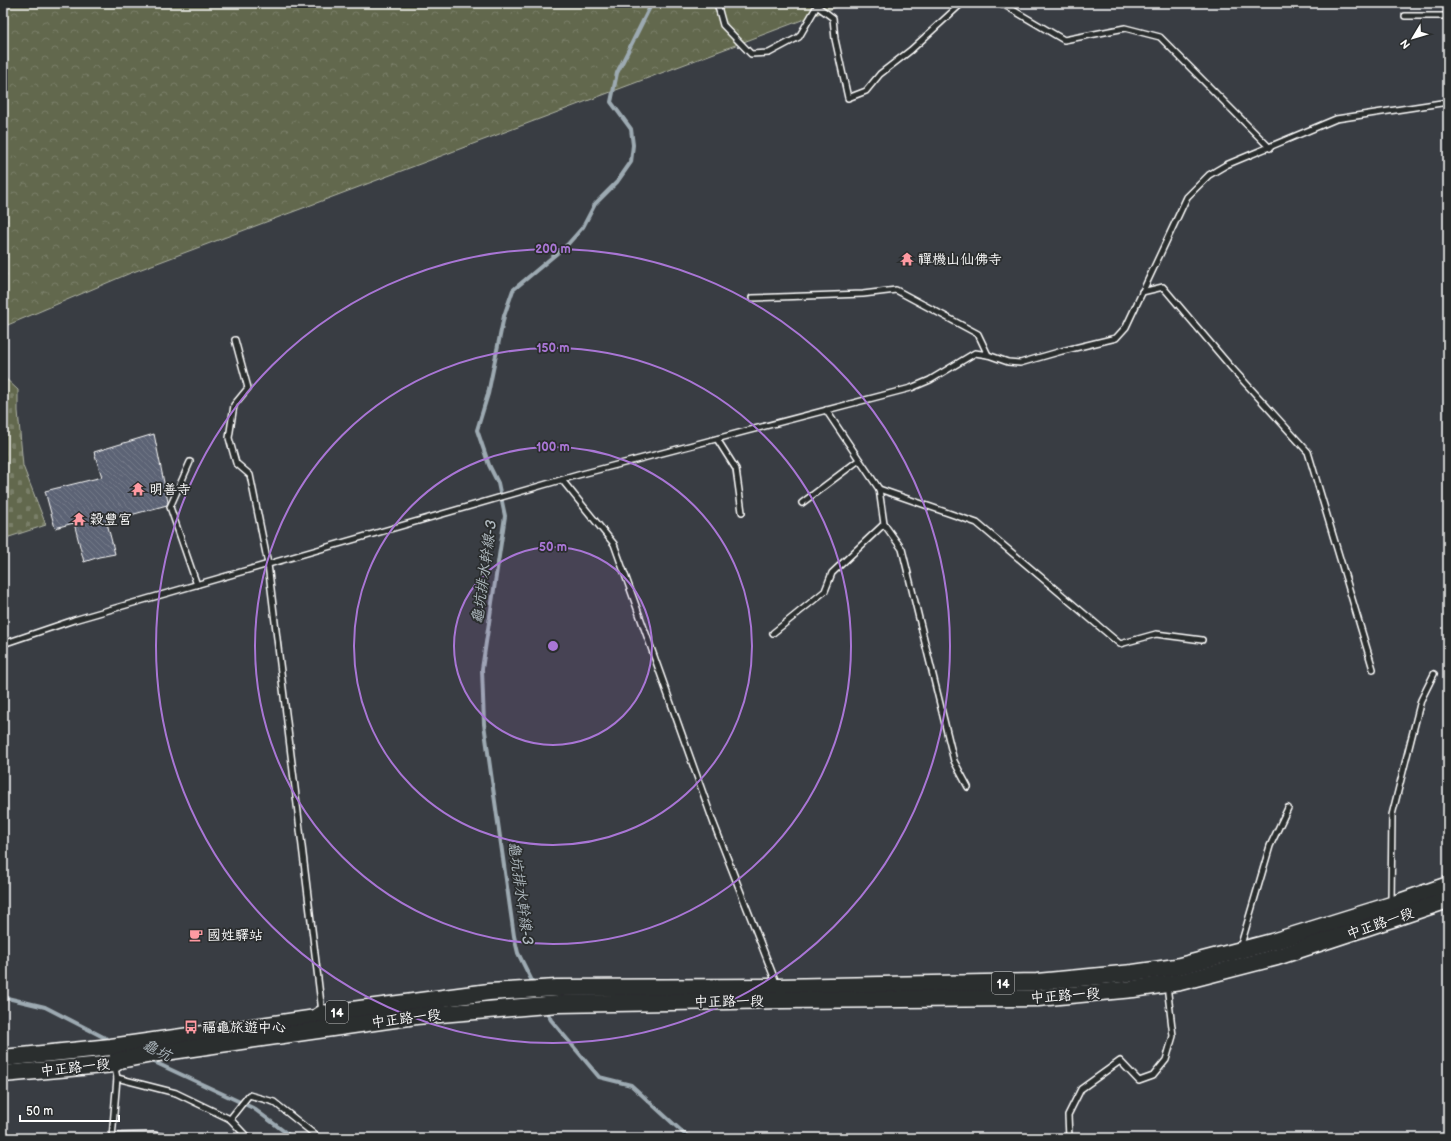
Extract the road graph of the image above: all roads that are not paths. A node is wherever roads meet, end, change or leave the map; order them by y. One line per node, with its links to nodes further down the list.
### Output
1 (717, 3): 2 (lane)
2 (962, 3)
3 (1001, 3): 7 (lane)
4 (1405, 16): 5 (lane)
5 (1448, 16)
6 (1448, 102): 7 (lane)
7 (1270, 148): 8 (lane)
8 (1142, 292): 11 (lane); 26 (lane)
9 (752, 298): 11 (lane)
10 (234, 340): 21 (lane)
11 (988, 355): 12 (lane)
12 (826, 410): 13 (lane); 14 (lane)
13 (717, 439): 16 (lane); 19 (lane)
14 (859, 460): 17 (lane); 18 (lane)
15 (190, 462): 22 (lane)
16 (562, 480): 21 (lane); 35 (lane)
17 (879, 489): 20 (lane); 24 (lane)
18 (802, 503)
19 (742, 512)
20 (884, 524): 23 (lane); 28 (lane)
21 (268, 564): 22 (lane); 36 (lane)
22 (197, 585): 25 (lane)
23 (773, 634)
24 (1202, 640)
25 (3, 644)
26 (1373, 669)
27 (1434, 674): 32 (lane)
28 (968, 787)
29 (1288, 808): 33 (lane)
30 (1448, 885): 32 (main road, 中正路一段 / 14)
31 (1448, 900): 32 (main road, 中正路一段 / 14)
32 (1393, 912): 33 (main road, 中正路一段 / 14); 34 (main road, 中正路一段 / 14)
33 (1239, 950): 35 (main road, 中正路一段 / 14)
34 (1167, 984): 35 (main road, 中正路一段 / 14); 45 (lane)
35 (778, 993): 36 (main road, 中正路一段 / 14); 36 (main road, 中正路一段 / 14)
36 (323, 1022): 38 (main road, 中正路一段 / 14)
37 (3, 1058): 38 (main road, 中正路一段 / 14)
38 (116, 1062): 39 (main road, 中正路一段 / 14); 40 (lane); 41 (lane)
39 (3, 1074)
40 (230, 1119): 43 (lane); 44 (lane)
41 (112, 1137): 42 (lane)
42 (169, 1138)
43 (248, 1138)
44 (319, 1138)
45 (1069, 1138)

